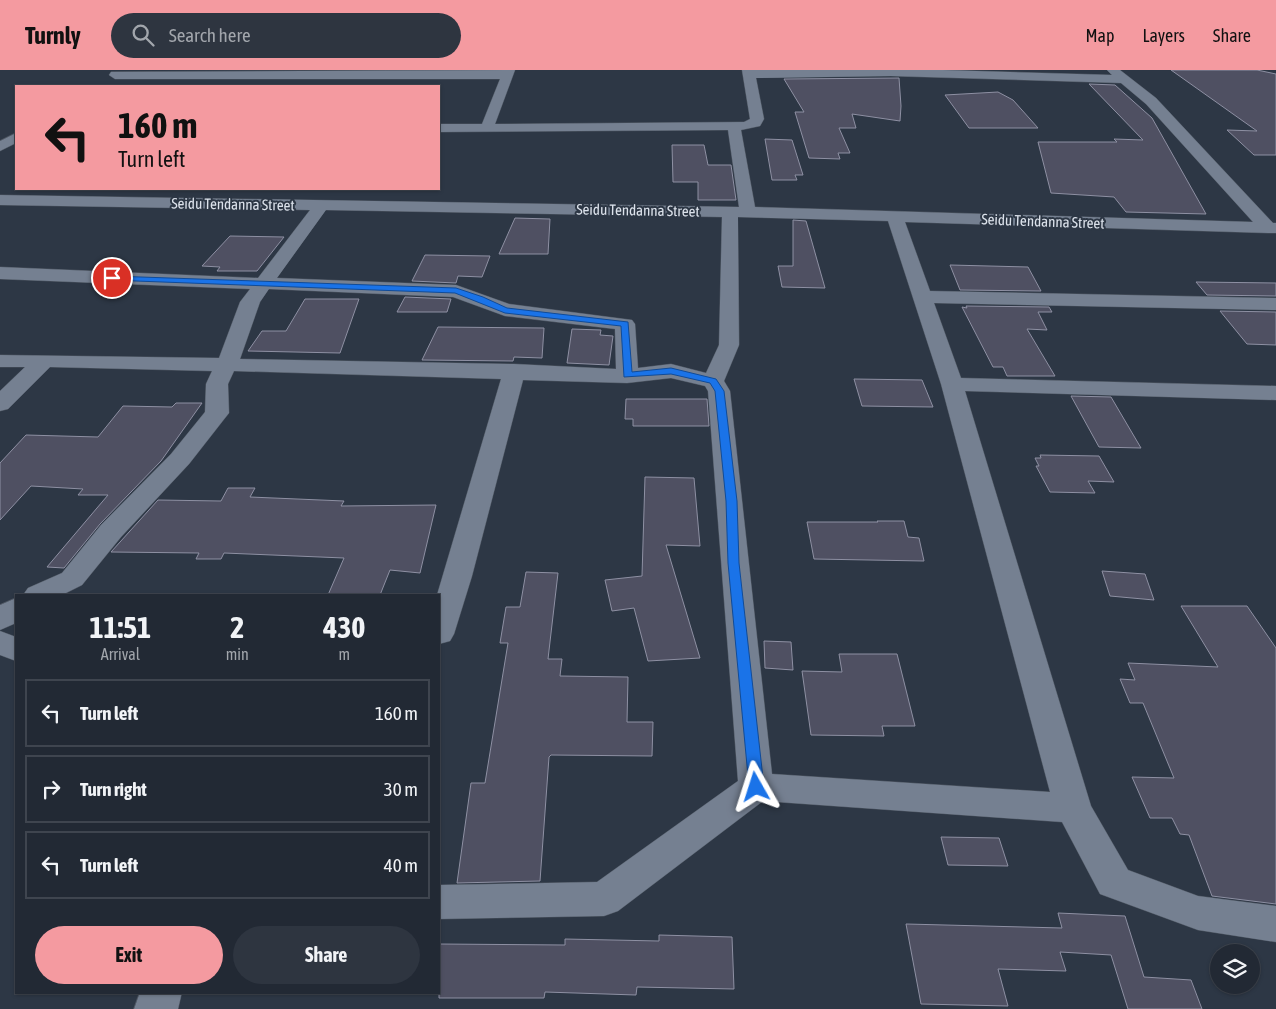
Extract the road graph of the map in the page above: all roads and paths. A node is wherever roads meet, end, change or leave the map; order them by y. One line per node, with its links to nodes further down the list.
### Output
1 (508, 72): 5 (street); 8 (street)
2 (119, 73): 5 (street); 6 (street)
3 (749, 73): 4 (street); 9 (street)
4 (1117, 74): 20 (street)
5 (308, 76): 7 (street)
6 (103, 83)
7 (301, 85)
8 (487, 127): 9 (street); 10 (street)
9 (734, 127): 18 (street)
10 (440, 128)
11 (15, 138): 12 (street)
12 (0, 147)
13 (392, 190): 15 (street)
14 (7, 200): 16 (street, Seidu Tendanna Street); 17 (street)
15 (383, 205): 16 (street, Seidu Tendanna Street); 18 (street, Seidu Tendanna Street)
16 (321, 206): 22 (street)
17 (0, 212)
18 (739, 212): 19 (street, Seidu Tendanna Street); 30 (street)
19 (895, 216): 20 (street, Seidu Tendanna Street); 23 (street)
20 (1272, 228)
21 (0, 273): 22 (street)
22 (261, 284): 27 (street); 29 (street)
23 (922, 297): 24 (street); 31 (street)
24 (1276, 304)
25 (0, 361): 26 (street)
26 (44, 361): 27 (street); 33 (street)
27 (226, 366): 28 (street); 34 (street)
28 (514, 371): 29 (street); 37 (street)
29 (627, 376): 30 (street)
30 (713, 381): 40 (street)
31 (952, 384): 32 (street); 41 (street)
32 (1276, 393)
33 (0, 404)
34 (40, 594)
35 (15, 609): 36 (street)
36 (0, 620)
37 (440, 631)
38 (0, 641): 39 (street)
39 (15, 649)
40 (756, 787): 41 (street); 42 (street)
41 (1073, 808): 43 (street)
42 (440, 902)
43 (1271, 927)
44 (161, 994): 45 (street)
45 (156, 1009)

